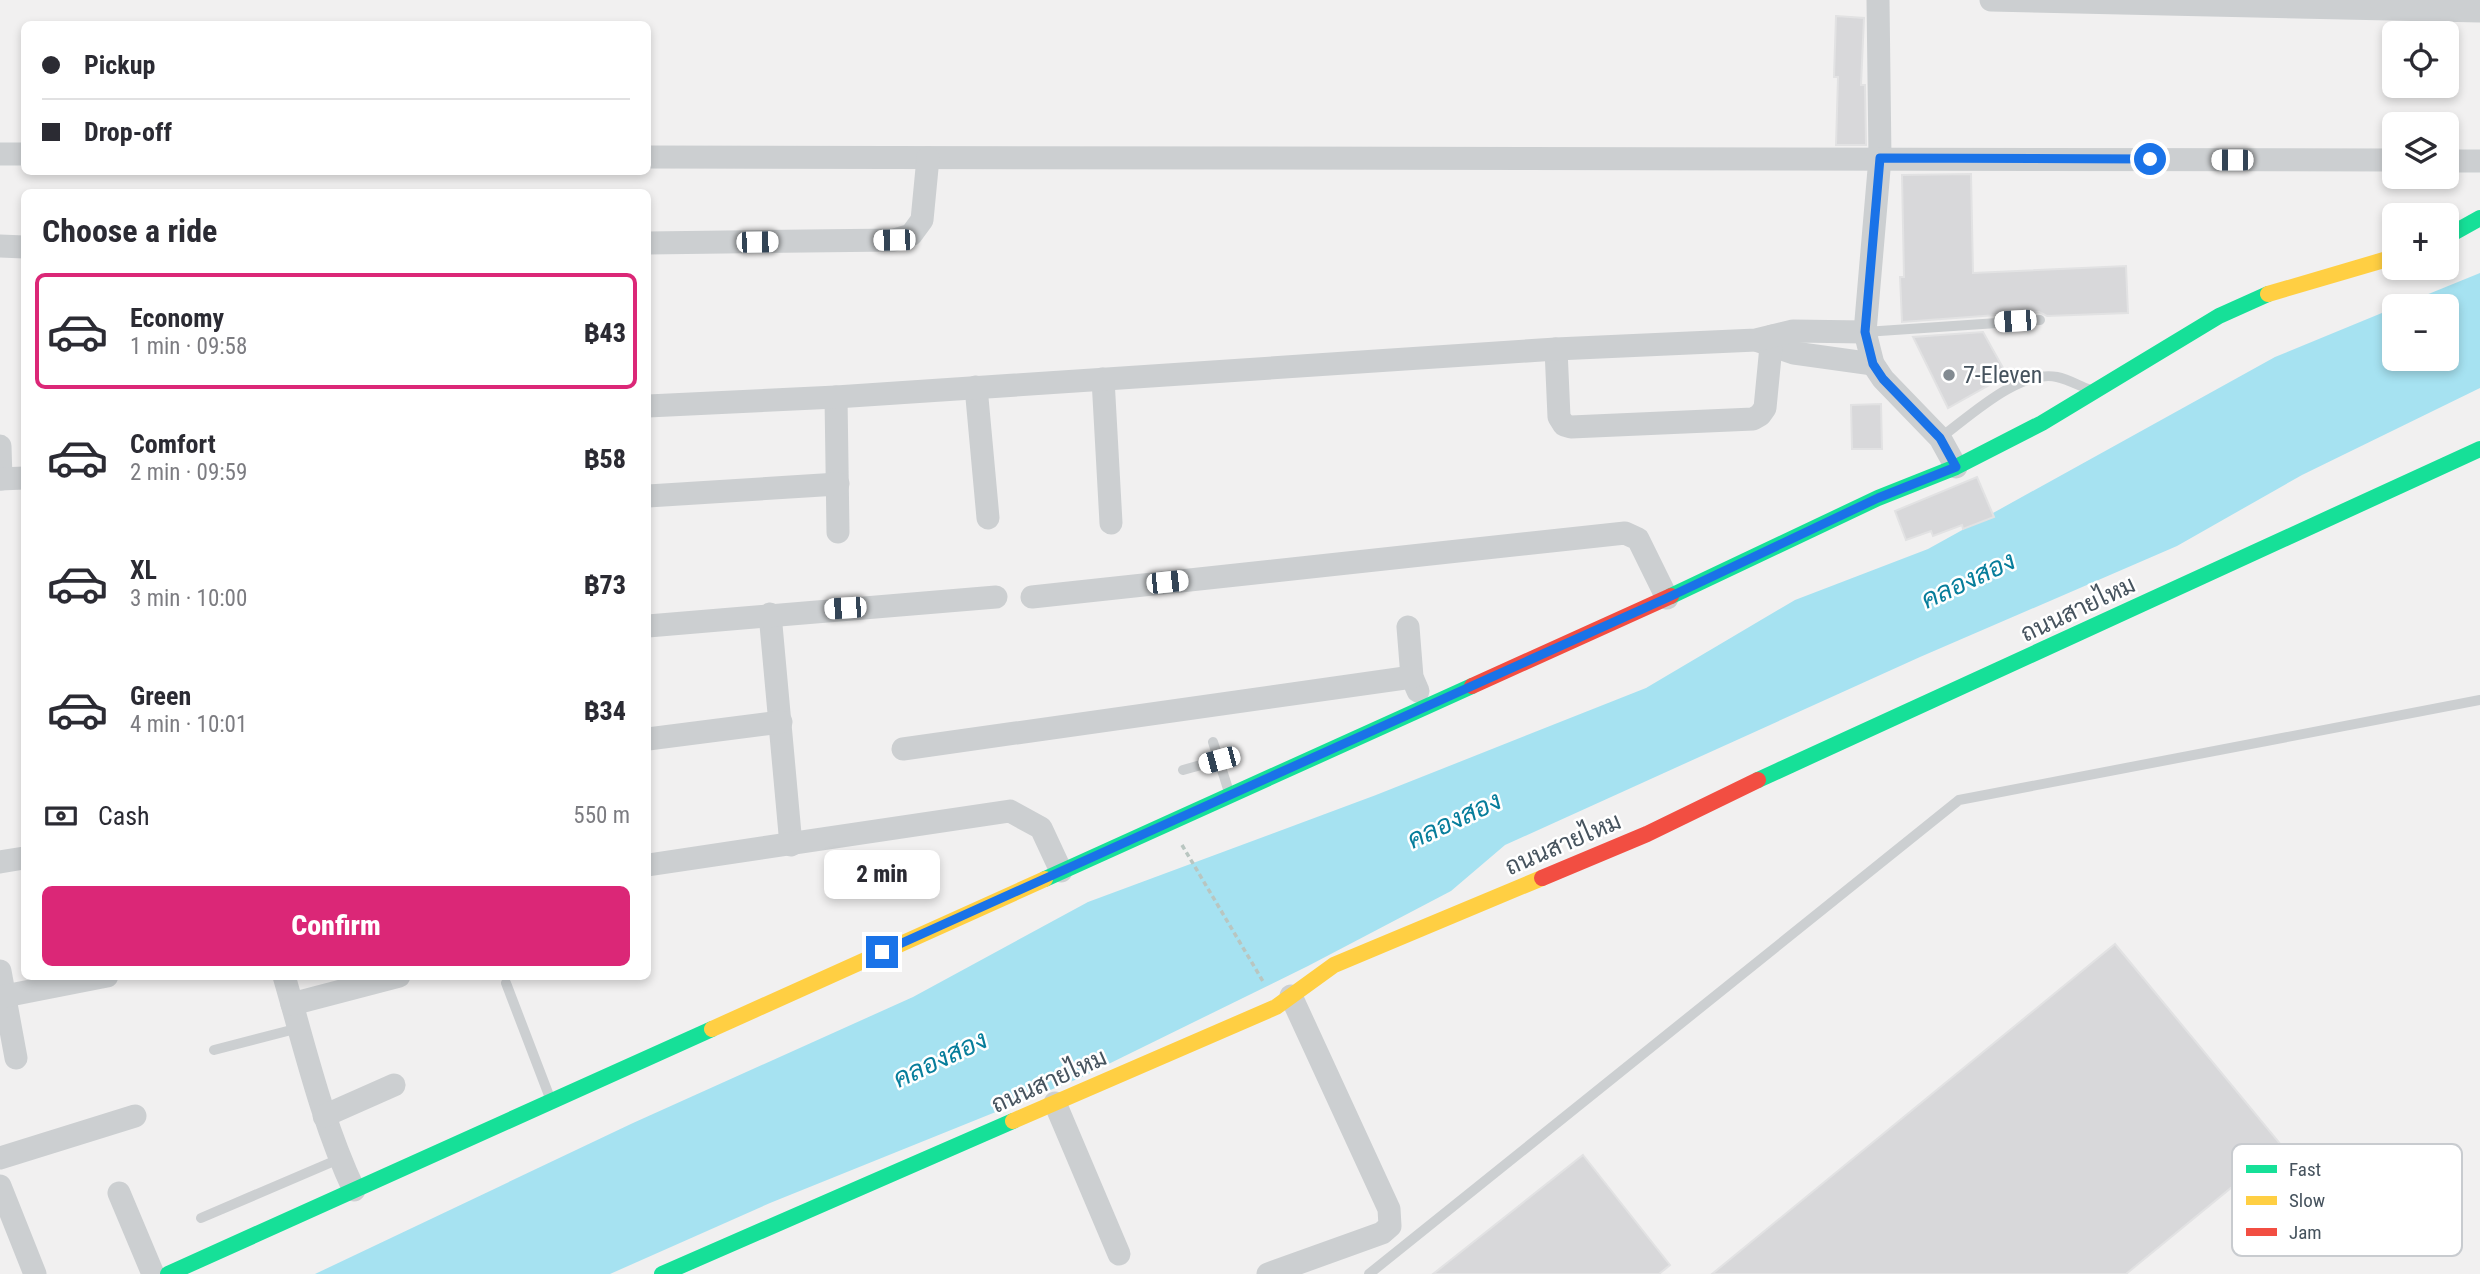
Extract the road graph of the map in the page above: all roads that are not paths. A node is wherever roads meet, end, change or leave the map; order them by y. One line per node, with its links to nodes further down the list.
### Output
1 (1878, 0): 8 (street)
2 (1991, 0): 3 (street)
3 (2480, 12)
4 (0, 154): 5 (street)
5 (21, 154)
6 (651, 157): 7 (street)
7 (928, 158): 8 (street); 14 (street)
8 (1880, 158): 9 (street); 19 (street)
9 (2382, 160)
10 (2459, 160): 11 (street)
11 (2480, 161)
12 (2480, 218): 13 (street)
13 (2459, 230)
14 (651, 243)
15 (0, 246): 16 (street)
16 (21, 247)
17 (2382, 260): 25 (street)
18 (2039, 320): 19 (lane)
19 (1865, 332): 20 (street); 22 (street)
20 (1767, 340): 21 (street); 21 (street); 22 (street)
21 (1556, 349): 23 (street)
22 (1873, 364): 28 (street)
23 (1103, 379): 24 (street); 37 (street)
24 (976, 387): 26 (street); 36 (street)
25 (2093, 391): 28 (lane); 31 (street)
26 (836, 397): 27 (street); 34 (street)
27 (651, 406)
28 (1940, 438): 31 (street)
29 (0, 446): 33 (street)
30 (2480, 449): 65 (street, ถนนสายไหม)
31 (1956, 467): 41 (street)
32 (21, 478): 33 (street)
33 (1, 479)
34 (838, 484): 35 (street); 38 (street)
35 (651, 496)
36 (988, 518)
37 (1111, 523)
38 (838, 532)
39 (996, 597): 42 (street)
40 (1032, 597): 41 (street)
41 (1667, 598): 47 (street)
42 (770, 614): 43 (street); 48 (street)
43 (651, 626)
44 (1408, 627): 45 (street)
45 (1412, 677): 47 (street); 51 (street)
46 (2480, 701): 88 (lane)
47 (1424, 707): 54 (street)
48 (781, 722): 49 (street); 55 (street)
49 (651, 738)
50 (1213, 742): 52 (lane)
51 (904, 749)
52 (1219, 760): 53 (lane); 54 (lane)
53 (1183, 770)
54 (1230, 795): 59 (street)
55 (791, 845): 58 (street); 59 (street)
56 (21, 858): 57 (street)
57 (0, 862)
58 (651, 865)
59 (1061, 871): 72 (street)
60 (0, 971): 66 (street)
61 (86, 980): 66 (street)
62 (285, 980): 67 (street)
63 (384, 980): 67 (street)
64 (506, 983): 72 (lane)
65 (1280, 994): 73 (street, ถนนสายไหม); 87 (street)
66 (2, 996): 70 (street)
67 (292, 1004): 68 (street)
68 (299, 1028): 69 (lane); 75 (street)
69 (214, 1050)
70 (16, 1058)
71 (394, 1085): 75 (street)
72 (551, 1101): 79 (street)
73 (1055, 1103): 82 (street); 86 (street, ถนนสายไหม)
74 (135, 1116): 76 (street)
75 (324, 1116): 77 (street)
76 (0, 1158)
77 (339, 1159): 79 (street); 81 (lane)
78 (0, 1186): 83 (street)
79 (354, 1190): 85 (street)
80 (118, 1193): 84 (street)
81 (201, 1218)
82 (1119, 1254)
83 (35, 1274)
84 (153, 1274)
85 (168, 1274)
86 (662, 1274)
87 (1268, 1274)
88 (1369, 1274)

